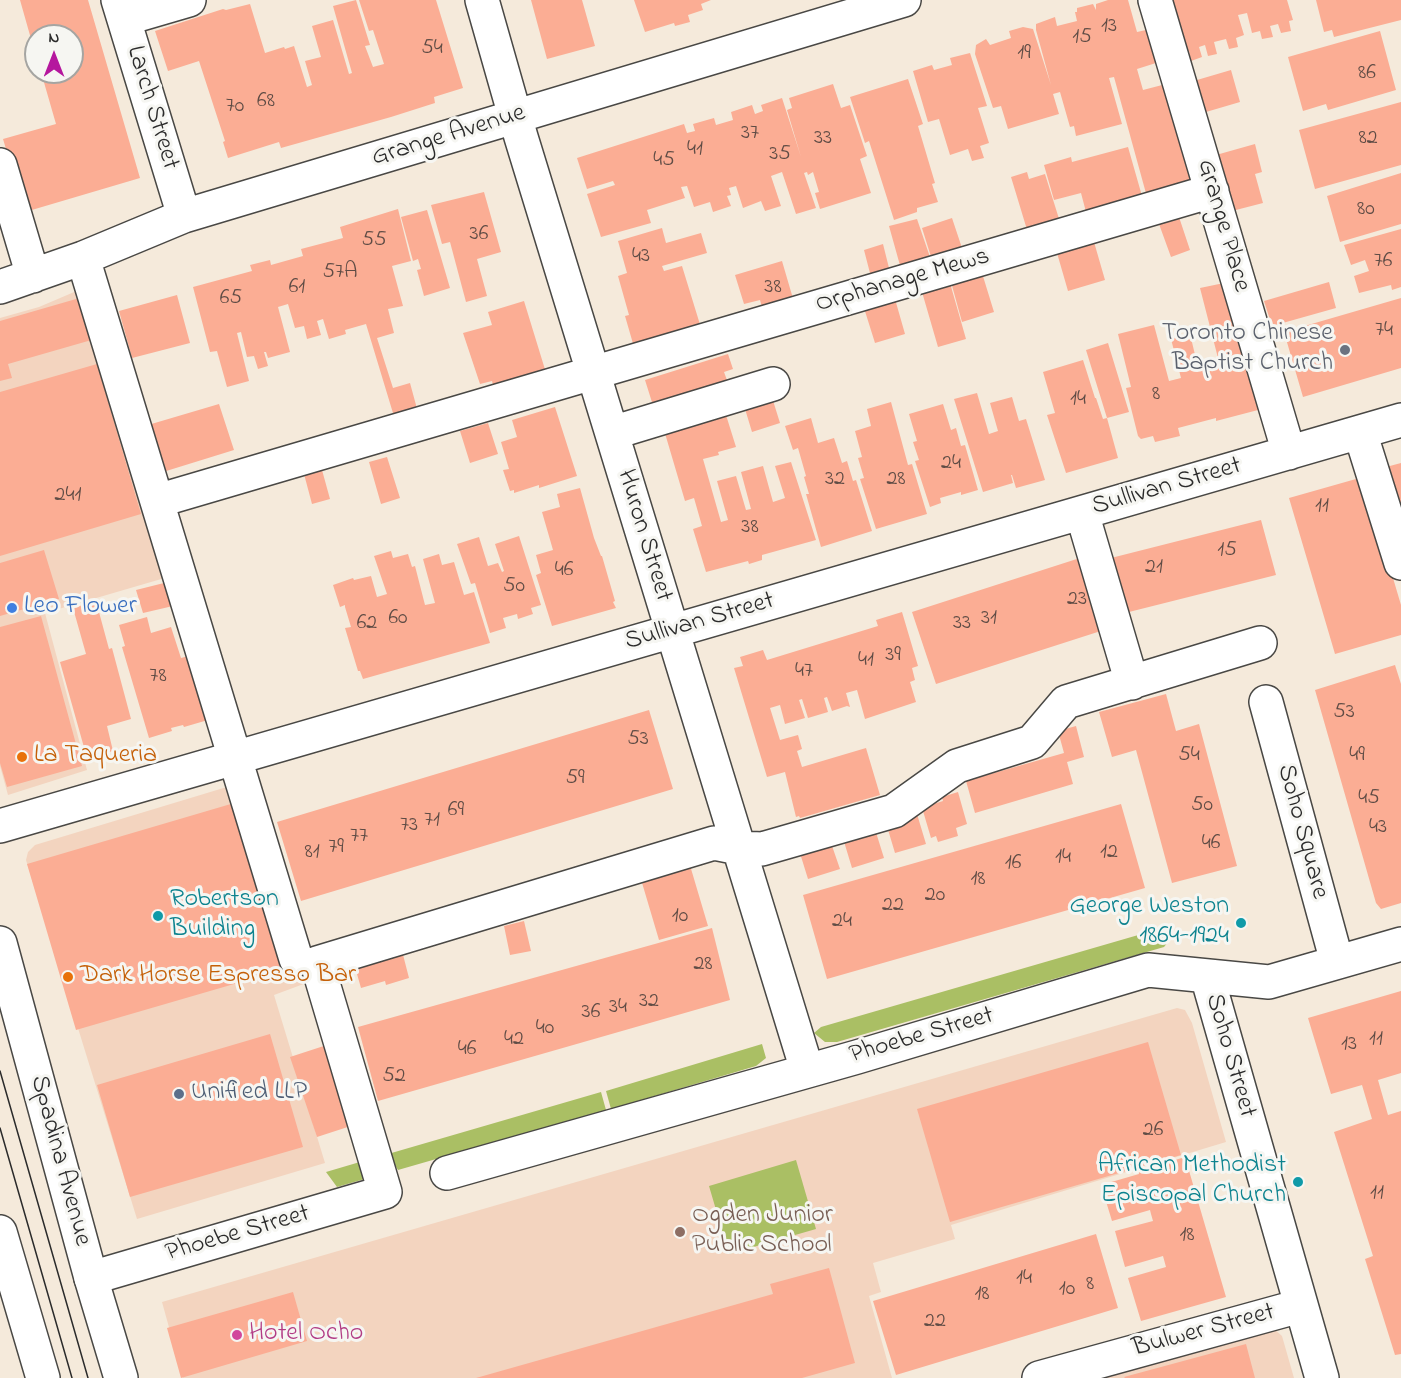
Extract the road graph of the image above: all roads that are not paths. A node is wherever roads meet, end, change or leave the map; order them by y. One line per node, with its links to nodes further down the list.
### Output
1 (189, 0): 5 (street)
2 (482, 0): 6 (street, Huron Street)
3 (904, 0): 6 (street, Grange Avenue)
4 (1155, 0): 8 (street, Grange Place)
5 (121, 9): 9 (street, Larch Street)
6 (516, 117): 9 (street, Grange Avenue); 13 (street, Huron Street)
7 (0, 165): 11 (street)
8 (1212, 191): 13 (street, Orphanage Mews); 18 (street, Grange Place)
9 (184, 216): 10 (street, Grange Avenue)
10 (84, 258): 11 (street, Grange Avenue); 19 (street)
11 (33, 276): 12 (street, Grange Avenue)
12 (0, 287)
13 (594, 374): 17 (street, Huron Street); 19 (street, Orphanage Mews)
14 (773, 384): 17 (street)
15 (1401, 420): 16 (street, Sullivan Street)
16 (1360, 432): 18 (street, Sullivan Street); 21 (street)
17 (612, 433): 22 (street, Huron Street)
18 (1289, 453): 20 (street, Sullivan Street)
19 (157, 501): 26 (street)
20 (1082, 513): 22 (street, Sullivan Street); 24 (street)
21 (1401, 563)
22 (672, 632): 26 (street, Sullivan Street); 28 (street, Huron Street)
23 (1260, 643): 24 (street)
24 (1132, 683): 28 (street)
25 (1266, 702): 32 (street, Soho Square)
26 (236, 758): 27 (street, Sullivan Street); 31 (street)
27 (0, 826)
28 (739, 848): 34 (street, Huron Street); 37 (street, Phoebe Street)
29 (0, 943): 37 (street, Spadina Avenue)
30 (1401, 944): 32 (street, Phoebe Street)
31 (296, 959)
32 (1337, 962): 33 (street, Phoebe Street)
33 (1207, 976): 34 (street, Phoebe Street); 38 (street, Soho Street)
34 (807, 1070): 35 (street, Phoebe Street)
35 (447, 1173)
36 (0, 1232): 39 (street)
37 (91, 1278): 40 (street, Spadina Avenue)
38 (1300, 1306): 41 (street, Bulwer Street); 42 (street, Soho Street)
39 (43, 1378)
40 (121, 1378)
41 (1039, 1378)
42 (1322, 1378)

